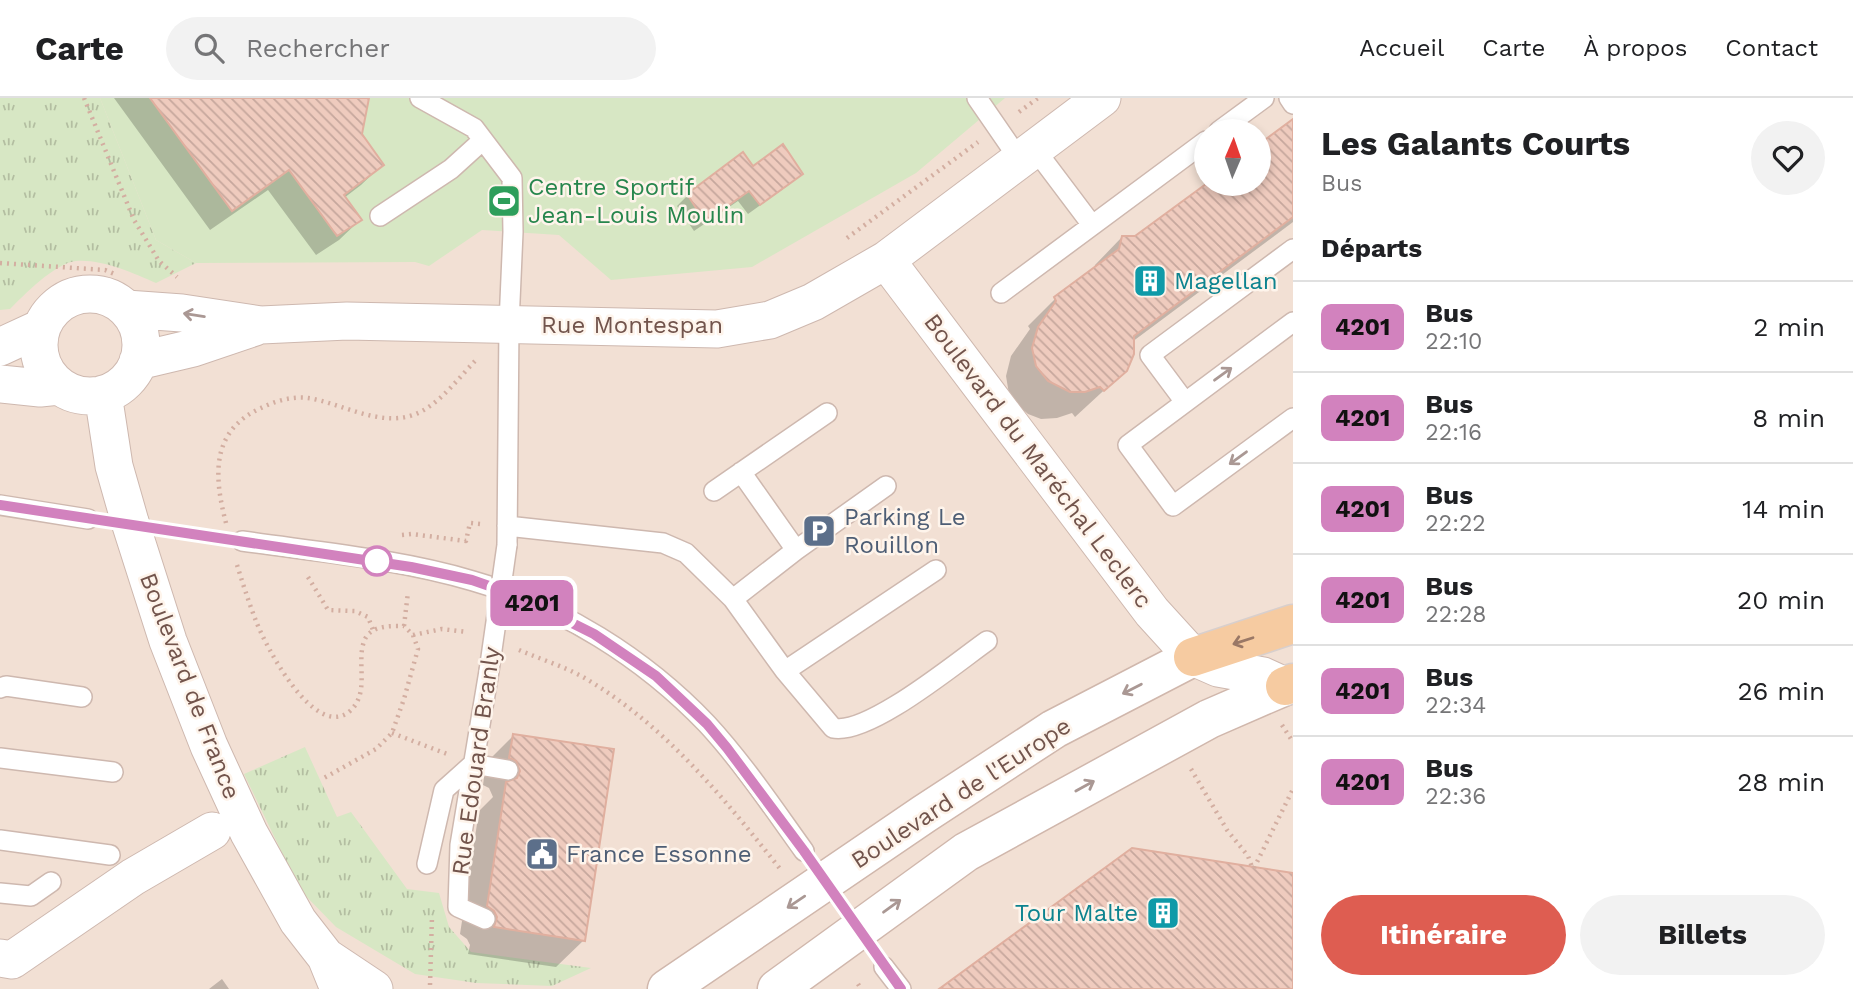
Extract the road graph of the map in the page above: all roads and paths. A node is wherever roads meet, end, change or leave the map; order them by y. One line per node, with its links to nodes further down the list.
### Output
1 (83, 98): 17 (path)
2 (420, 98): 9 (lane, Rue Edouard Branly)
3 (977, 98): 11 (lane)
4 (1102, 98): 11 (street, Rue Montespan)
5 (1264, 98): 8 (lane)
6 (1289, 98): 7 (lane)
7 (1293, 104)
8 (1235, 119)
9 (483, 140): 12 (lane); 21 (lane, Rue Edouard Branly)
10 (1194, 150): 13 (lane)
11 (1026, 153): 13 (lane); 15 (street, Rue Montespan)
12 (380, 216)
13 (1092, 225): 18 (lane)
14 (1293, 250): 29 (lane)
15 (886, 260): 21 (street, Rue Montespan); 50 (street, Boulevard du Maréchal Leclerc)
16 (0, 263): 19 (path)
17 (185, 283)
18 (1001, 293)
19 (127, 294): 22 (street, Rue Montespan, one-way to 19); 23 (street); 25 (street)
20 (1293, 322): 29 (lane, one-way to 20)
21 (509, 324): 22 (street, Rue Montespan); 38 (lane, Rue Edouard Branly)
22 (261, 326): 25 (street, Rue Montespan)
23 (41, 328): 24 (street); 27 (street)
24 (0, 347)
25 (138, 361): 28 (street)
26 (0, 384): 27 (street)
27 (59, 386): 28 (street)
28 (103, 394): 73 (street, Boulevard de France)
29 (1185, 402): 31 (lane, one-way to 29)
30 (827, 413): 32 (lane)
31 (1293, 418)
32 (741, 472): 34 (lane); 40 (lane)
33 (886, 486): 40 (lane)
34 (713, 491)
35 (0, 505): 36 (lane)
36 (88, 519)
37 (412, 534): 38 (path)
38 (507, 536): 43 (lane); 58 (lane, Rue Edouard Branly, bridge)
39 (242, 541): 64 (lane)
40 (796, 550): 43 (lane)
41 (936, 570): 51 (lane)
42 (408, 595): 45 (path)
43 (733, 599): 51 (lane)
44 (1293, 624): 50 (main road, one-way to 50)
45 (404, 626)
46 (474, 634): 47 (path)
47 (413, 635)
48 (987, 641): 51 (lane)
49 (510, 646): 67 (path)
50 (1193, 657): 53 (street); 76 (main road, Boulevard de l'Europe, one-way to 76)
51 (785, 671)
52 (0, 688): 54 (lane)
53 (1290, 688): 77 (main road, one-way to 53)
54 (82, 697)
55 (392, 733): 58 (path)
56 (0, 758): 60 (lane)
57 (1186, 762): 61 (path)
58 (473, 764): 59 (lane); 66 (lane); 70 (lane, Rue Edouard Branly)
59 (508, 770)
60 (113, 772)
61 (1293, 789)
62 (212, 831): 71 (street)
63 (0, 839): 65 (lane)
64 (804, 851)
65 (110, 855)
66 (427, 864): 74 (path)
67 (781, 870)
68 (51, 882): 69 (lane)
69 (0, 893)
70 (485, 919)
71 (0, 958)
72 (884, 967): 78 (lane)
73 (333, 973): 75 (street, Boulevard de France)
74 (430, 985)
75 (374, 989)
76 (667, 989)
77 (777, 989)
78 (901, 989)

